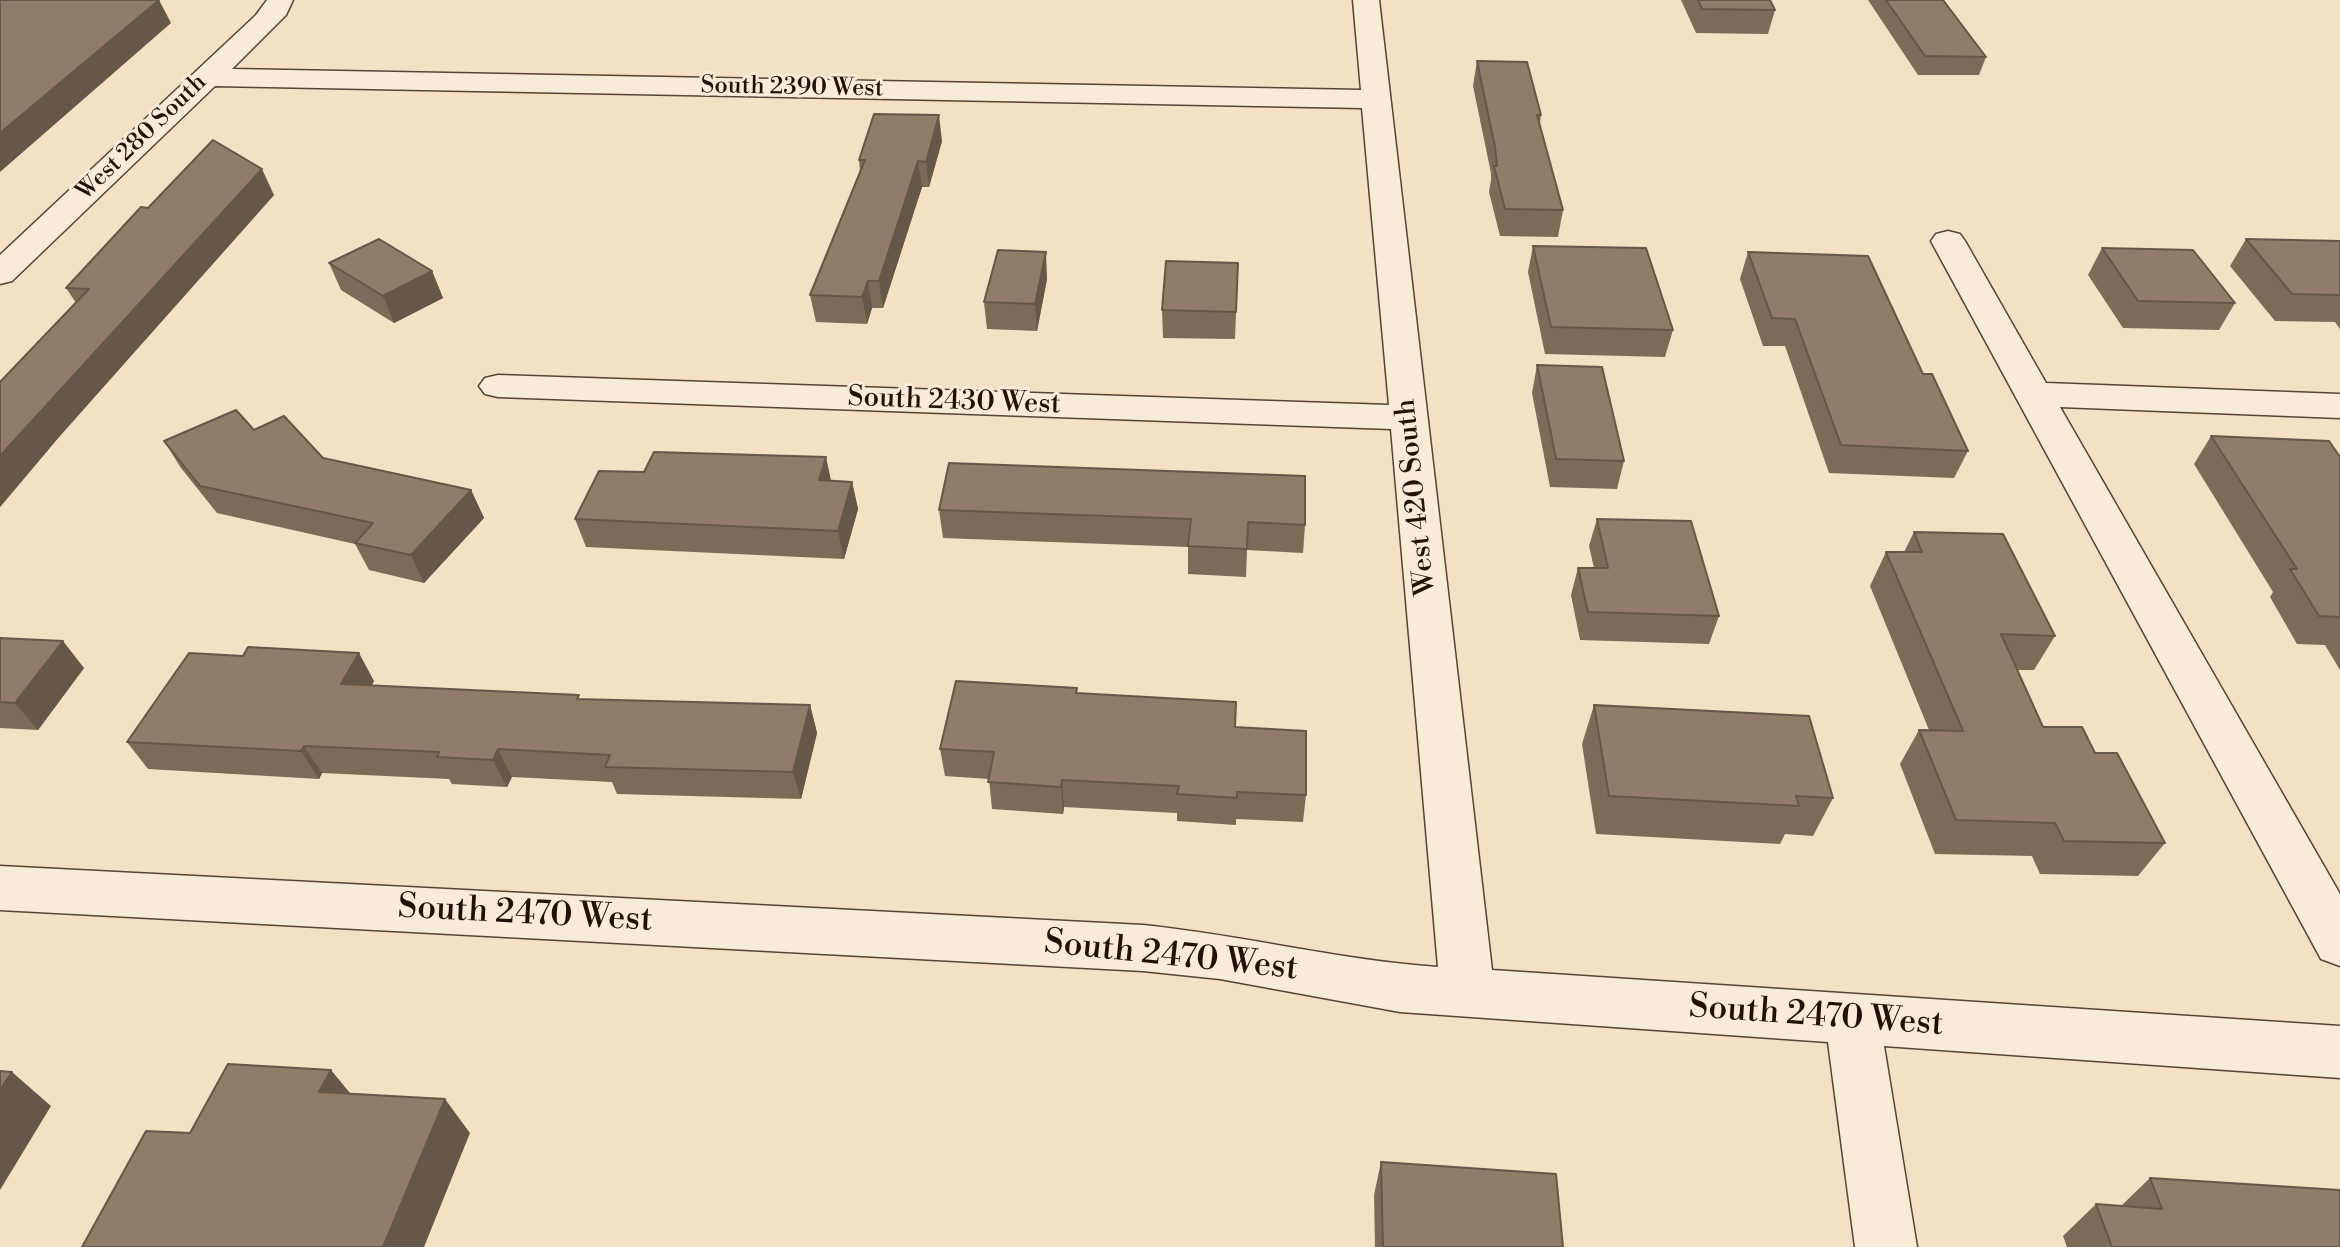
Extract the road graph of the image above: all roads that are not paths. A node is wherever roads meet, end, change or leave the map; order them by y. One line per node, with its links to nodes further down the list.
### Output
1 (280, 0): 3 (street, West 280 South)
2 (1366, 0): 4 (street, West 420 South)
3 (207, 77): 4 (street, South 2390 West); 6 (street, West 280 South)
4 (1377, 99): 10 (street, West 420 South)
5 (1948, 241): 8 (street)
6 (0, 274)
7 (498, 386): 10 (street, South 2430 West)
8 (2034, 394): 9 (street); 12 (street)
9 (2340, 406)
10 (1409, 418): 13 (street, West 420 South)
11 (0, 888): 13 (street, South 2470 West)
12 (2340, 943)
13 (1468, 993): 14 (street, South 2470 West)
14 (1852, 1019): 15 (street, South 2470 West); 16 (street)
15 (2340, 1052)
16 (1886, 1247)

